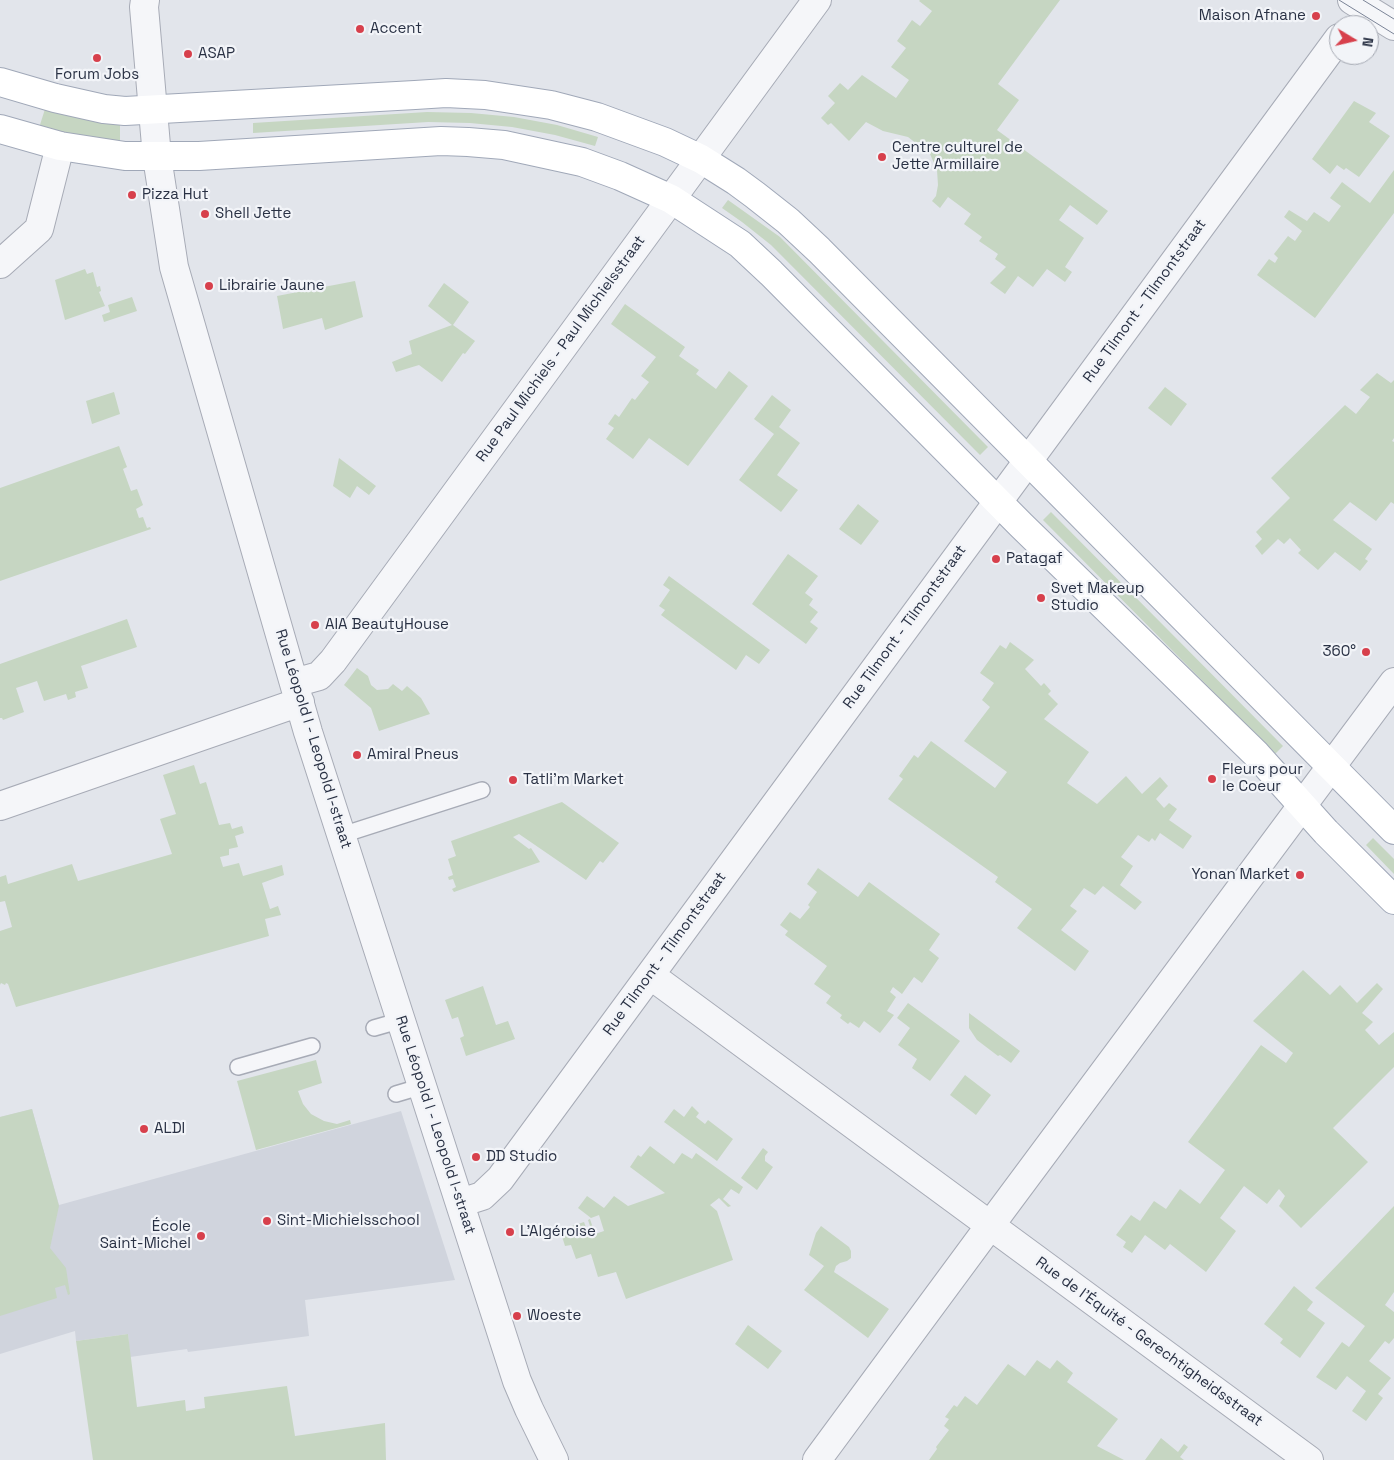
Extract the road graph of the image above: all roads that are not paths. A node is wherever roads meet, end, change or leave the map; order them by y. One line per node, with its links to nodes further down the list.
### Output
1 (145, 0): 7 (street, Rue Léopold I - Leopold I-straat)
2 (817, 0): 11 (street, Rue Paul Michiels - Paul Michielsstraat)
3 (1354, 11): 4 (street)
4 (1394, 26)
5 (1329, 52): 14 (street, Rue Tilmont - Tilmontstraat)
6 (0, 82): 7 (main road)
7 (153, 110): 10 (street, Rue Léopold I - Leopold I-straat); 11 (main road)
8 (0, 129): 9 (main road)
9 (60, 146): 10 (main road); 13 (street)
10 (157, 157): 12 (main road); 17 (street, Rue Léopold I - Leopold I-straat)
11 (701, 159): 12 (street, Rue Paul Michiels - Paul Michielsstraat); 14 (main road)
12 (671, 199): 15 (main road); 17 (street, Rue Paul Michiels - Paul Michielsstraat)
13 (0, 264)
14 (1027, 460): 15 (street, Rue Tilmont - Tilmontstraat); 18 (main road)
15 (997, 501): 21 (main road); 25 (street, Rue Tilmont - Tilmontstraat)
16 (1394, 682): 18 (street)
17 (297, 693): 20 (street, Rue Paul Michiels - Paul Michielsstraat); 23 (street, Rue Léopold I - Leopold I-straat)
18 (1332, 767): 21 (street); 22 (main road)
19 (482, 790): 23 (lane)
20 (0, 806)
21 (1303, 806): 24 (main road); 33 (street)
22 (1394, 830)
23 (342, 835): 26 (street, Rue Léopold I - Leopold I-straat)
24 (1394, 900)
25 (650, 975): 32 (street, Rue Tilmont - Tilmontstraat); 33 (street, Rue de l'Équité - Gerechtigheidsstraat)
26 (402, 1020): 27 (lane); 30 (street, Rue Léopold I - Leopold I-straat)
27 (374, 1028)
28 (312, 1046): 29 (lane)
29 (238, 1067)
30 (422, 1086): 31 (lane); 32 (street, Rue Léopold I - Leopold I-straat)
31 (396, 1094)
32 (460, 1203): 34 (street, Rue Léopold I - Leopold I-straat)
33 (990, 1225): 35 (street); 36 (street, Rue de l'Équité - Gerechtigheidsstraat)
34 (554, 1460)
35 (817, 1460)
36 (1308, 1460)

